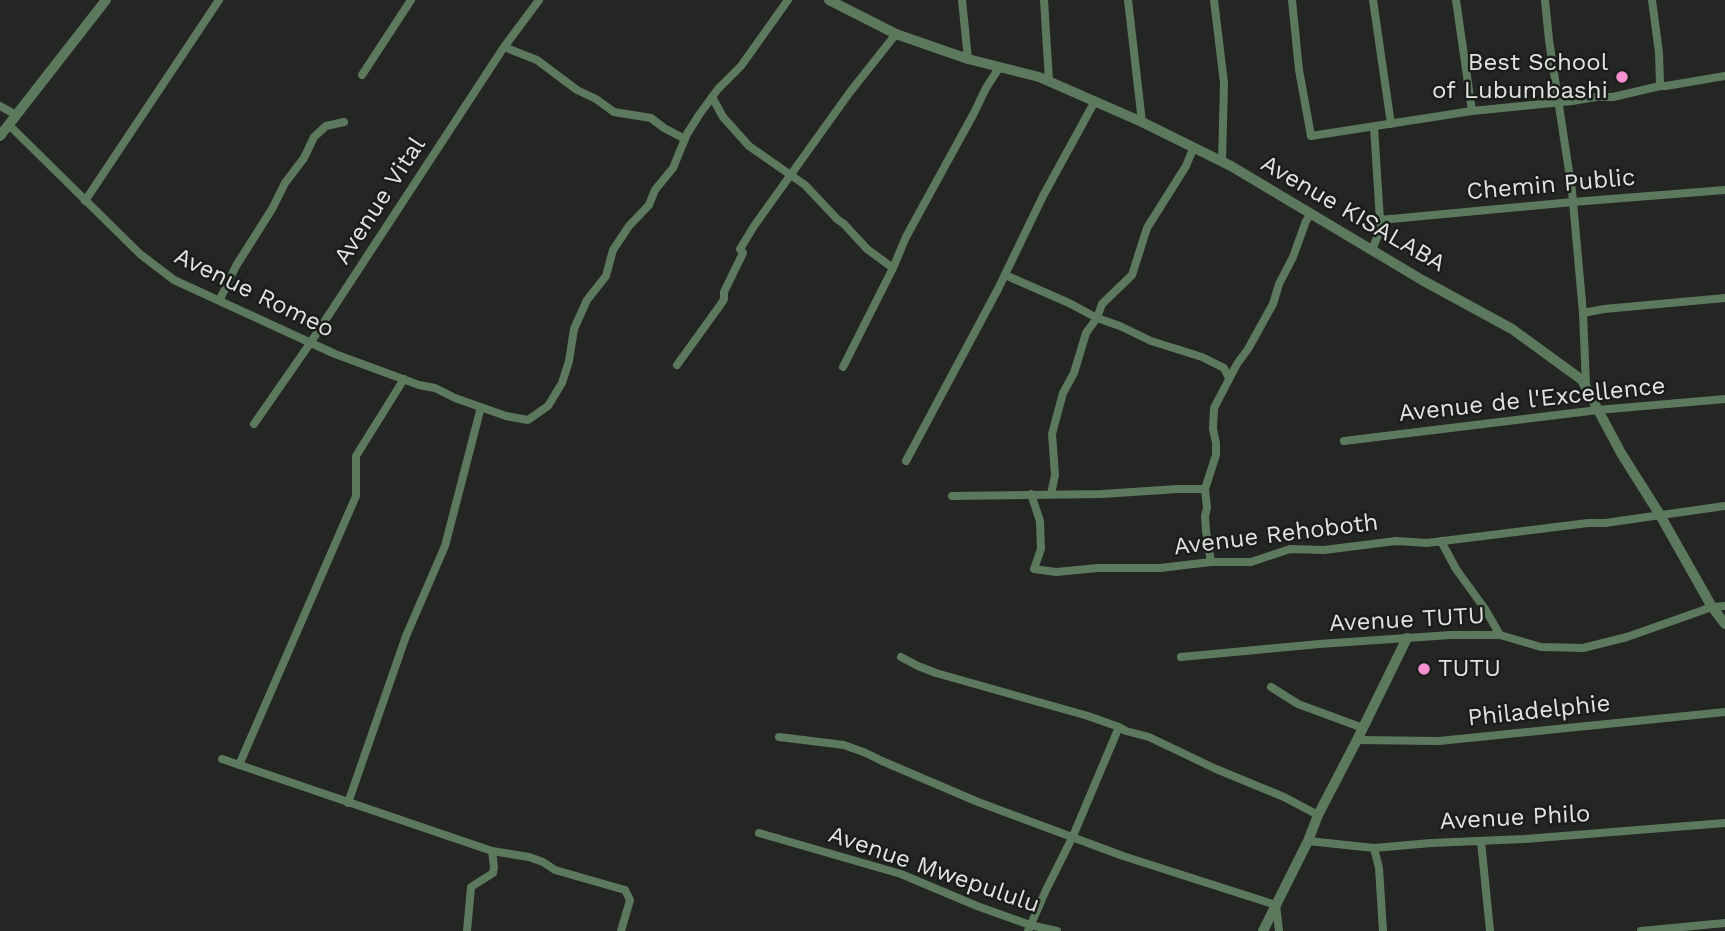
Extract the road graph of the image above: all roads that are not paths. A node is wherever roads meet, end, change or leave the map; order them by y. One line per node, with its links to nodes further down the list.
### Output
1 (106, 0): 29 (street)
2 (219, 0): 41 (street)
3 (411, 0): 20 (street)
4 (539, 0): 17 (street, Avenue Vital)
5 (788, 0): 24 (street)
6 (829, 0): 16 (street, Avenue KISALABA)
7 (962, 0): 18 (street)
8 (1044, 0): 22 (street)
9 (1128, 0): 31 (street)
10 (1214, 0): 38 (street)
11 (1292, 0): 34 (street)
12 (1373, 0): 32 (street)
13 (1456, 0): 28 (street)
14 (1545, 0): 26 (street)
15 (1652, 0): 23 (street)
16 (896, 34): 18 (street, Avenue KISALABA); 39 (street)
17 (504, 47): 36 (street); 52 (street, Avenue Vital)
18 (968, 59): 19 (street, Avenue KISALABA)
19 (999, 68): 22 (street, Avenue KISALABA); 46 (street)
20 (362, 75)
21 (1725, 76): 23 (street)
22 (1049, 81): 25 (street, Avenue KISALABA)
23 (1660, 86): 26 (street)
24 (712, 97): 36 (street); 39 (street)
25 (1095, 101): 31 (street, Avenue KISALABA); 47 (street)
26 (1559, 102): 28 (street); 42 (street)
27 (0, 106): 29 (street)
28 (1472, 111): 32 (street)
29 (16, 115): 33 (street)
30 (344, 122): 49 (street)
31 (1142, 122): 37 (street, Avenue KISALABA)
32 (1391, 124): 34 (street)
33 (9, 125): 35 (street); 41 (street, Avenue Romeo)
34 (1374, 127): 44 (street)
35 (0, 136)
36 (685, 139): 59 (street, Avenue Romeo)
37 (1193, 149): 38 (street, Avenue KISALABA); 51 (street)
38 (1222, 162): 43 (street, Avenue KISALABA)
39 (790, 175): 46 (street); 53 (street)
40 (1725, 190): 42 (street, Chemin Public)
41 (85, 201): 49 (street, Avenue Romeo)
42 (1573, 202): 44 (street, Chemin Public); 50 (street)
43 (1311, 214): 45 (street, Avenue KISALABA); 55 (street)
44 (1380, 220): 45 (street)
45 (1372, 250): 57 (street, Avenue KISALABA)
46 (893, 268): 54 (street)
47 (1005, 275): 51 (street); 63 (street)
48 (1725, 298): 50 (street)
49 (219, 301): 52 (street, Avenue Romeo)
50 (1583, 313): 57 (street)
51 (1097, 318): 55 (street); 66 (street)
52 (311, 342): 56 (street, Avenue Romeo); 61 (street, Avenue Vital)
53 (677, 365)
54 (843, 367)
55 (1229, 378): 64 (street)
56 (404, 379): 59 (street, Avenue Romeo); 86 (street)
57 (1586, 388): 60 (street, Avenue KISALABA)
58 (1725, 399): 60 (street, Avenue de l'Excellence)
59 (481, 407): 87 (street)
60 (1598, 411): 62 (street, Avenue de l'Excellence); 69 (street, Avenue KISALABA)
61 (254, 424)
62 (1344, 441)
63 (906, 461)
64 (1205, 489): 66 (street); 71 (street)
65 (1031, 494): 66 (street); 67 (street); 71 (street, Avenue Rehoboth)
66 (1051, 494)
67 (952, 496)
68 (1725, 506): 69 (street, Avenue Rehoboth)
69 (1660, 515): 70 (street, Avenue Rehoboth); 73 (street, Avenue KISALABA)
70 (1441, 541): 71 (street, Avenue Rehoboth); 75 (street)
71 (1211, 562)
72 (1725, 606): 73 (street)
73 (1712, 607): 74 (street, Avenue KISALABA); 75 (street, Avenue TUTU)
74 (1725, 624)
75 (1500, 635): 76 (street, Avenue TUTU)
76 (1407, 638): 78 (street, Avenue TUTU); 82 (street)
77 (901, 657): 81 (street)
78 (1181, 657)
79 (1271, 687): 82 (street)
80 (1725, 712): 84 (street, Philadelphie)
81 (1119, 727): 88 (street); 91 (street)
82 (1363, 728): 84 (street)
83 (779, 737): 91 (street)
84 (1357, 740): 88 (street)
85 (222, 759): 86 (street)
86 (239, 765): 87 (street)
87 (348, 803): 95 (street)
88 (1318, 815): 92 (street)
89 (1725, 823): 93 (street, Avenue Philo)
90 (760, 833): 98 (street, Avenue Mwepululu)
91 (1073, 836): 96 (street); 98 (street)
92 (1308, 841): 94 (street, Avenue Philo); 96 (street)
93 (1481, 841): 94 (street, Avenue Philo); 105 (street)
94 (1374, 848): 104 (street)
95 (492, 851): 99 (street); 100 (street)
96 (1276, 905): 102 (street); 103 (street)
97 (1725, 923): 106 (street)
98 (1029, 928): 101 (street, Avenue Mwepululu)
99 (467, 931)
100 (621, 931)
101 (1057, 931)
102 (1264, 931)
103 (1279, 931)
104 (1383, 931)
105 (1490, 931)
106 (1641, 931)

